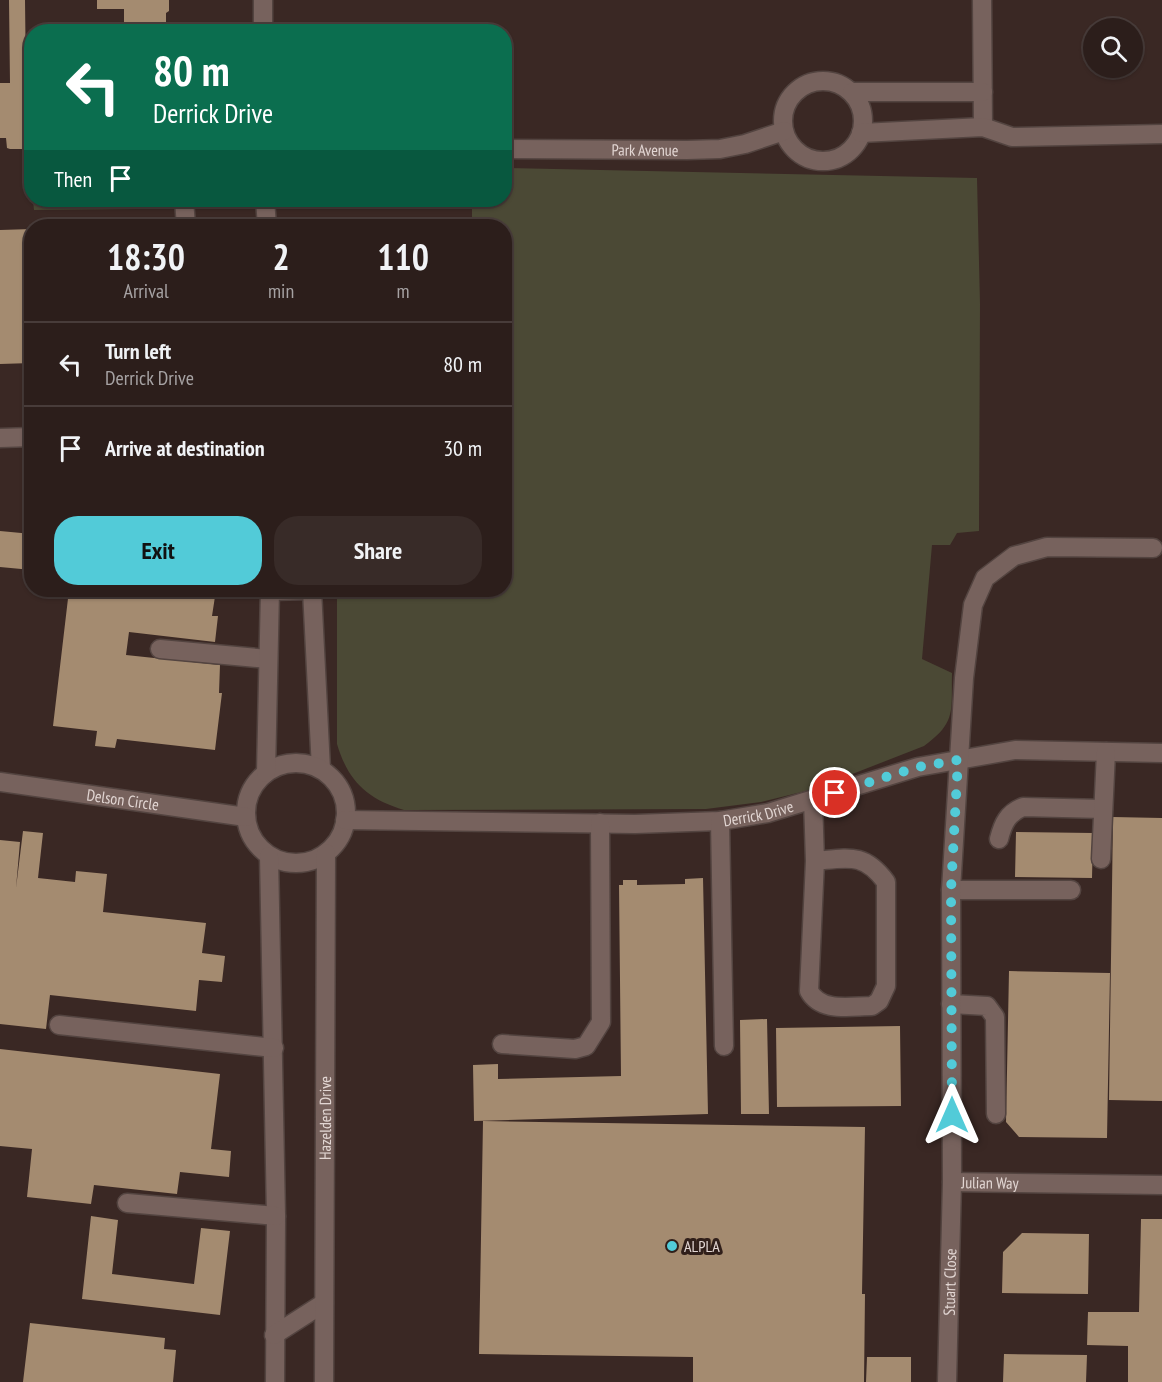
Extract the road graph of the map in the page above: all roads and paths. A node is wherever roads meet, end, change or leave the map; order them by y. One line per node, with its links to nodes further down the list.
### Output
1 (263, 0): 3 (street)
2 (982, 0): 5 (street)
3 (263, 24)
4 (852, 92): 5 (street); 7 (street); 8 (street)
5 (982, 92): 6 (street)
6 (983, 127): 8 (street); 9 (street)
7 (784, 131): 8 (street); 10 (street, Park Avenue)
8 (861, 134)
9 (1162, 134)
10 (512, 149)
11 (24, 437): 12 (street)
12 (0, 438)
13 (1153, 548): 20 (street, Julian Way)
14 (270, 597): 17 (street)
15 (310, 597): 21 (street)
16 (160, 649): 17 (street)
17 (268, 659): 22 (street)
18 (1106, 752): 19 (street, Derrick Drive); 20 (street, Derrick Drive); 25 (street)
19 (1162, 753)
20 (958, 760): 24 (street, Derrick Drive); 35 (street, Julian Way)
21 (321, 769): 22 (street); 27 (street)
22 (266, 773): 26 (street)
23 (0, 782): 26 (street, Delson Circle)
24 (813, 801): 28 (street, Derrick Drive); 34 (street)
25 (1103, 809): 30 (street); 33 (street)
26 (246, 817): 32 (street)
27 (345, 820): 29 (street, Derrick Drive); 31 (street)
28 (720, 820): 29 (street, Derrick Drive); 40 (street)
29 (600, 823): 39 (street)
30 (999, 839)
31 (326, 853): 32 (street); 47 (street, Hazelden Drive)
32 (269, 856): 41 (street)
33 (1101, 859)
34 (815, 861): 34 (street)
35 (951, 890): 36 (street); 37 (street, Julian Way)
36 (1071, 890)
37 (951, 1004): 42 (street); 43 (street, Julian Way)
38 (59, 1025): 41 (street)
39 (502, 1044)
40 (724, 1046)
41 (274, 1048): 46 (street)
42 (996, 1114)
43 (952, 1182): 44 (street, Julian Way); 51 (street, Stuart Close)
44 (1162, 1185)
45 (127, 1203): 46 (street)
46 (276, 1216): 48 (street)
47 (324, 1303): 48 (street); 50 (street, Hazelden Drive)
48 (274, 1335): 49 (street)
49 (274, 1382)
50 (324, 1382)
51 (948, 1382)

